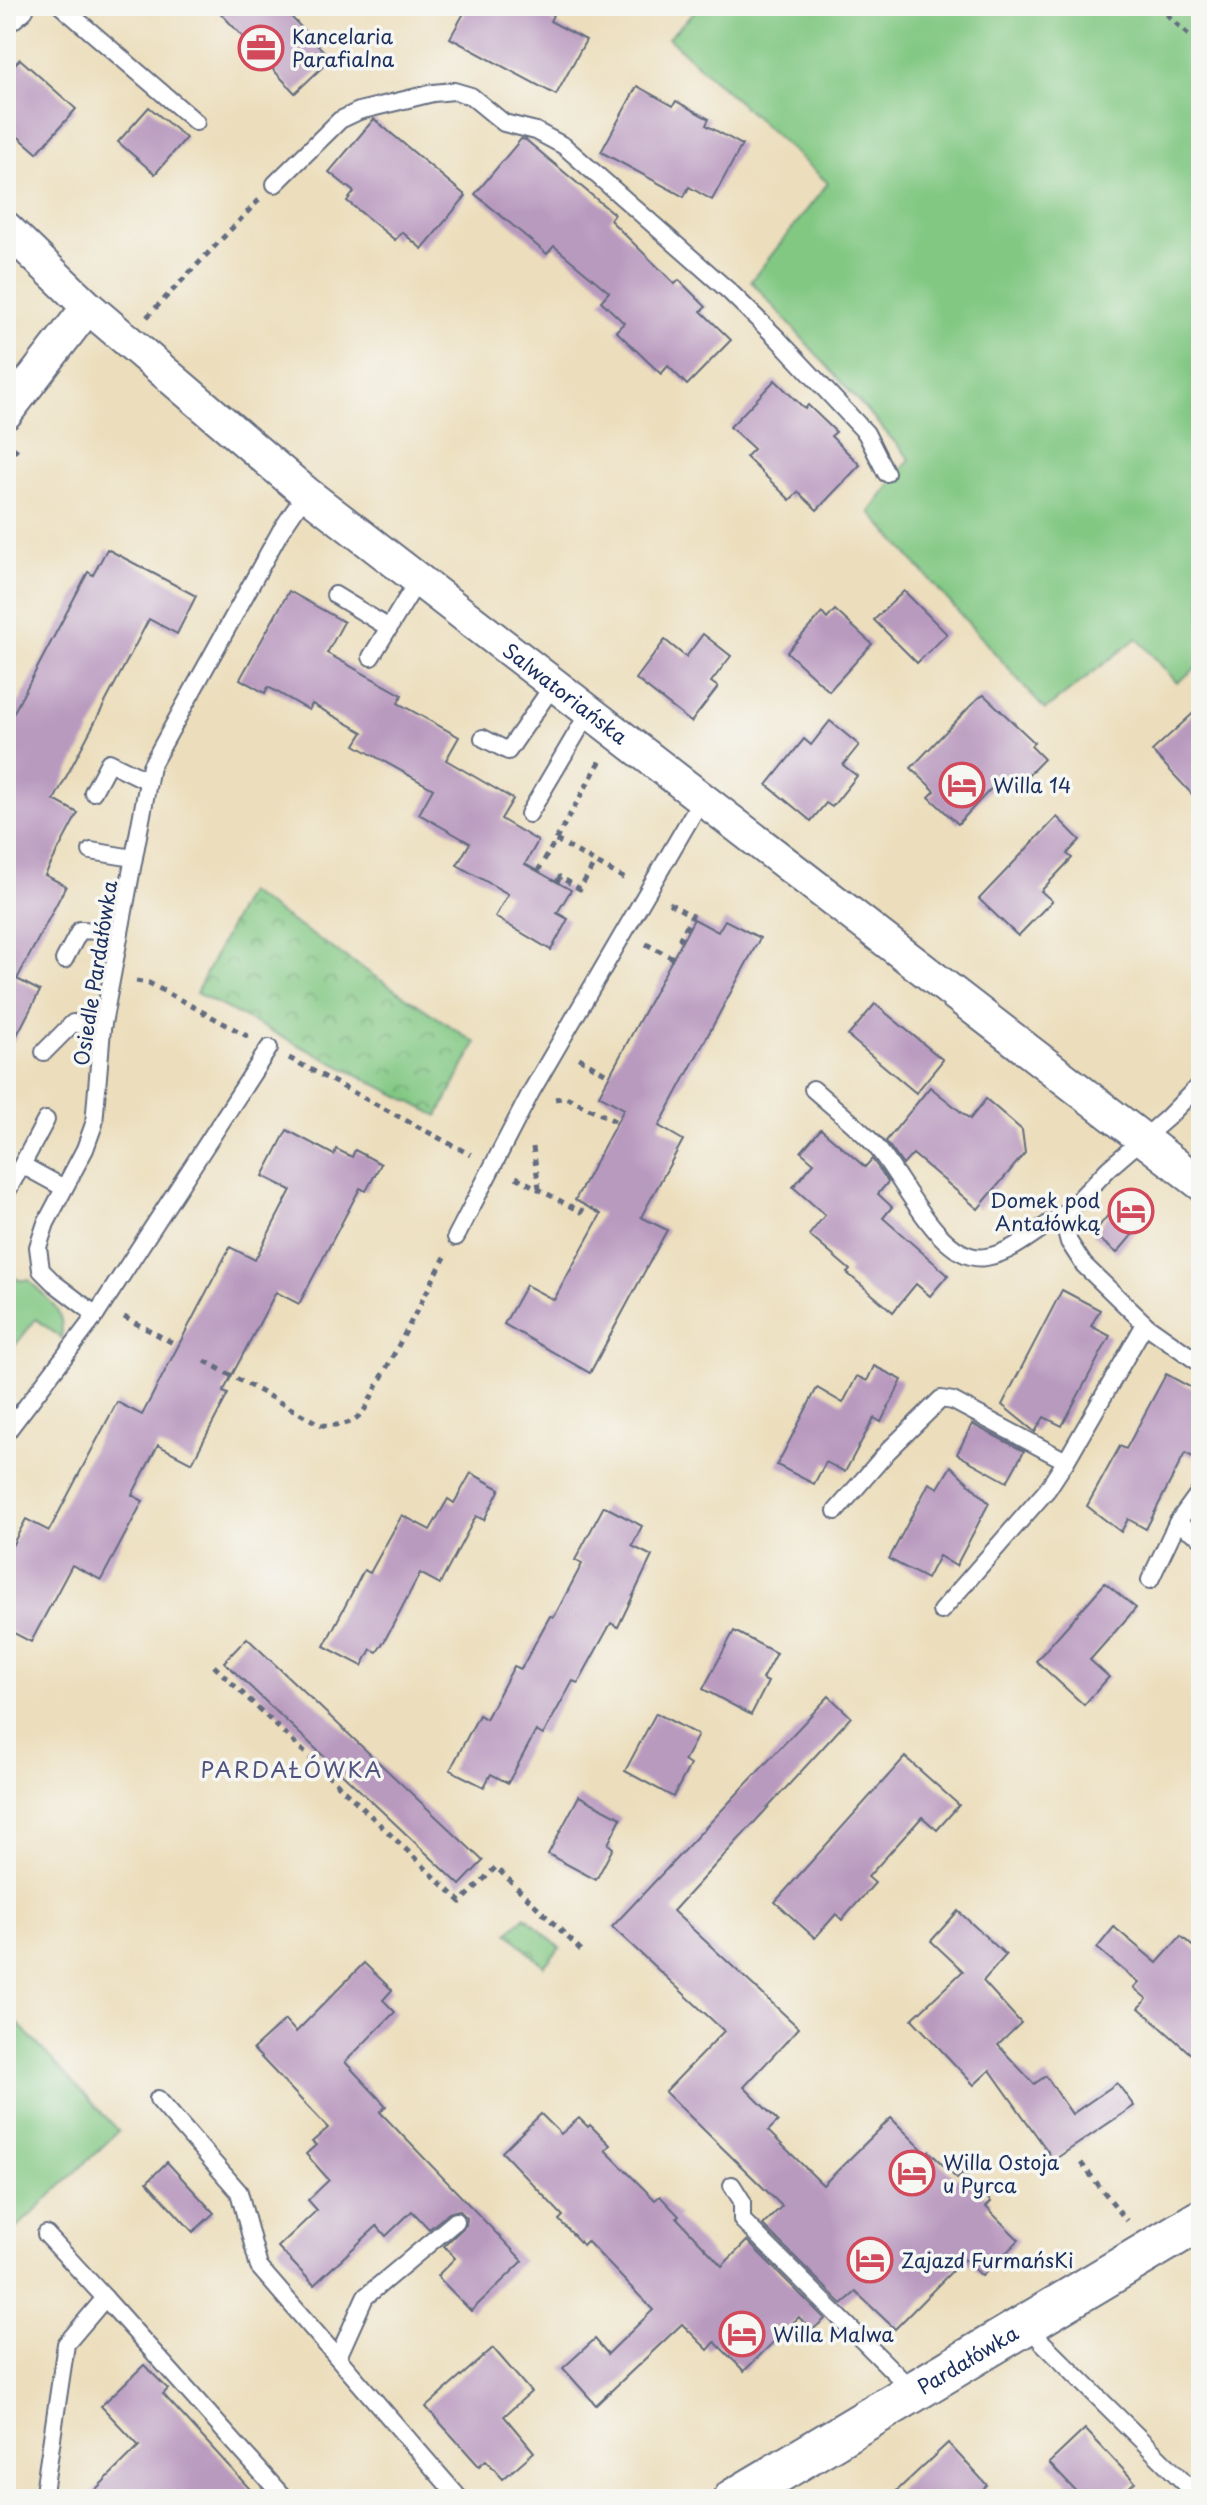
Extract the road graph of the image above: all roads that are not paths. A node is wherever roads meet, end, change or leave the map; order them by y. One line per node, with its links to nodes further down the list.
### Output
1 (18, 6): 3 (street)
2 (61, 6): 4 (lane)
3 (6, 16)
4 (196, 122)
5 (275, 184): 9 (lane)
6 (6, 228): 7 (street, Salwatoriańska)
7 (88, 307): 8 (street); 10 (street, Salwatoriańska)
8 (6, 413)
9 (886, 473)
10 (306, 493): 11 (street, Salwatoriańska); 18 (lane, Osiedle Pardałówka)
11 (418, 580): 13 (lane); 15 (street, Salwatoriańska)
12 (335, 595): 13 (lane)
13 (389, 628): 14 (lane)
14 (371, 657)
15 (554, 684): 16 (street, Salwatoriańska); 17 (lane)
16 (589, 712): 20 (street, Salwatoriańska); 21 (lane)
17 (483, 738)
18 (148, 781): 19 (lane); 23 (lane, Osiedle Pardałówka)
19 (93, 792)
20 (701, 800): 32 (street, Salwatoriańska); 38 (lane)
21 (529, 814)
22 (91, 851): 23 (lane)
23 (133, 858): 24 (lane, Osiedle Pardałówka)
24 (120, 932): 25 (lane); 26 (lane, Osiedle Pardałówka)
25 (64, 960)
26 (102, 1029): 28 (lane); 35 (lane, Osiedle Pardałówka)
27 (269, 1048): 39 (lane)
28 (44, 1052)
29 (1201, 1083): 32 (lane)
30 (813, 1089): 37 (lane)
31 (46, 1120): 33 (lane)
32 (1143, 1139): 34 (street, Salwatoriańska); 37 (lane)
33 (22, 1165): 35 (lane); 36 (lane)
34 (1201, 1184)
35 (64, 1188): 39 (lane, Osiedle Pardałówka)
36 (6, 1193)
37 (1067, 1212): 40 (lane)
38 (456, 1237)
39 (99, 1310): 42 (lane)
40 (1143, 1323): 41 (lane); 43 (lane)
41 (1201, 1364)
42 (6, 1433)
43 (1066, 1461): 45 (lane); 49 (lane)
44 (1201, 1490): 46 (lane)
45 (836, 1511)
46 (1177, 1523): 47 (lane); 48 (lane)
47 (1201, 1537)
48 (1150, 1580)
49 (941, 1611)
50 (158, 2099): 57 (lane)
51 (732, 2185): 58 (lane)
52 (1201, 2220): 56 (street, Pardałówka)
53 (456, 2221): 57 (lane)
54 (46, 2234): 55 (lane)
55 (105, 2298): 59 (lane); 60 (lane)
56 (1028, 2324): 58 (street, Pardałówka); 63 (lane)
57 (338, 2357): 61 (lane)
58 (914, 2392): 62 (street, Pardałówka)
59 (43, 2499)
60 (285, 2499)
61 (460, 2499)
62 (734, 2499)
63 (1201, 2499)

